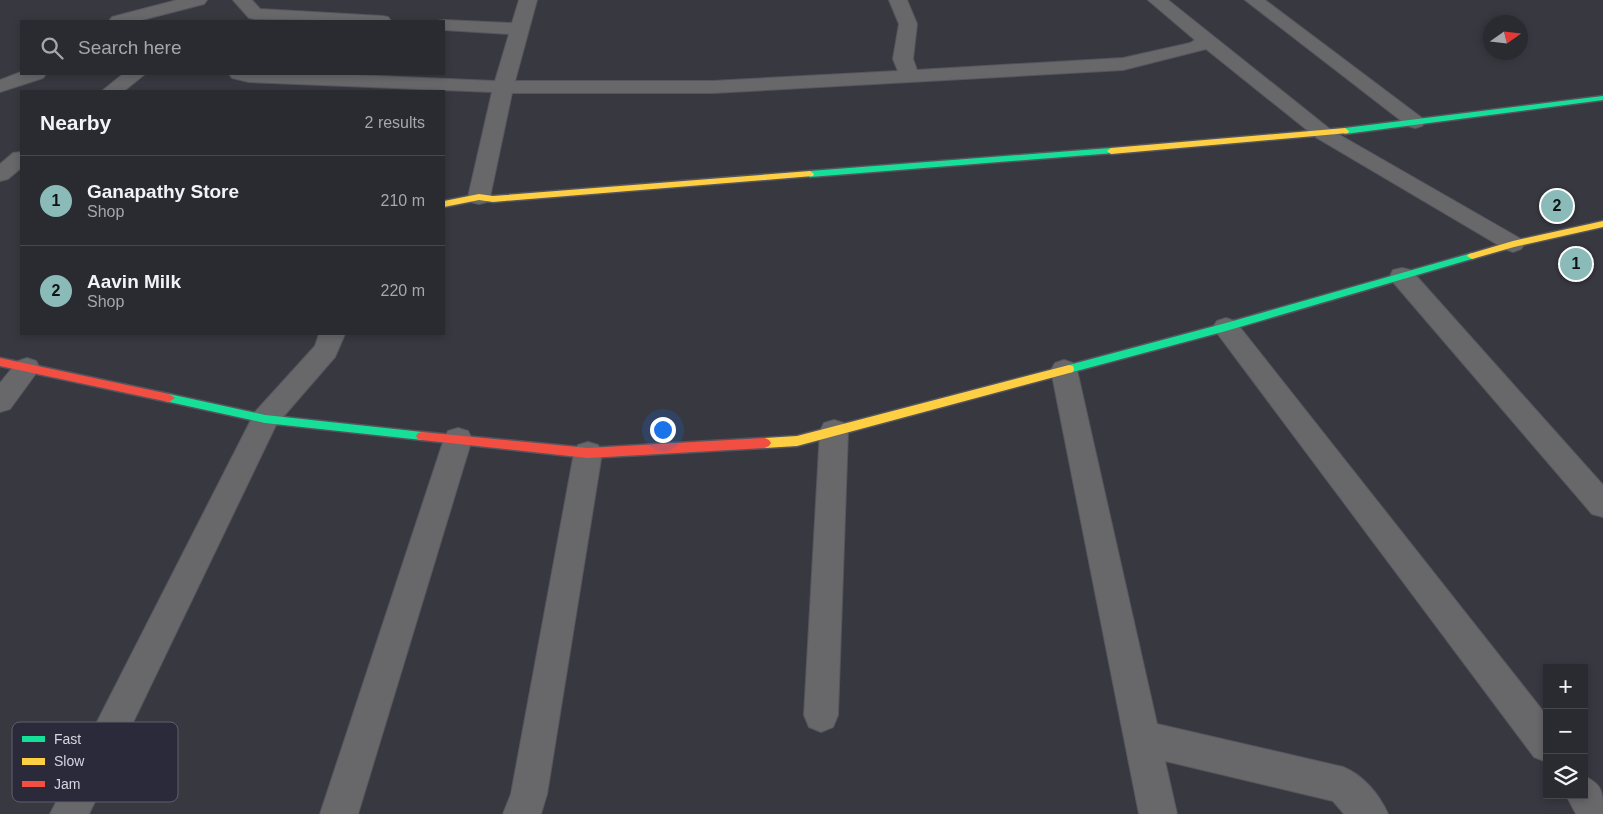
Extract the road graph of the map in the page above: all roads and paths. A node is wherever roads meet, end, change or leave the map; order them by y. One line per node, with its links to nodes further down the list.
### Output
1 (198, 0): 8 (street)
2 (242, 0): 7 (street)
3 (528, 0): 11 (street)
4 (898, 0): 16 (street)
5 (1157, 0): 12 (street)
6 (1254, 0): 21 (street)
7 (247, 18): 9 (street)
8 (122, 20)
9 (337, 20)
10 (445, 25): 11 (street)
11 (520, 29): 18 (street)
12 (1207, 40): 16 (street); 22 (street)
13 (33, 75): 17 (street)
14 (135, 75): 19 (street)
15 (244, 75): 18 (street)
16 (910, 75): 18 (street)
17 (0, 86)
18 (503, 88): 26 (street)
19 (113, 90)
20 (1603, 98): 21 (street)
21 (1415, 122): 22 (street)
22 (1324, 134): 26 (street); 29 (street)
23 (20, 159): 24 (street)
24 (0, 175): 25 (street)
25 (20, 178)
26 (478, 197): 27 (street)
27 (445, 204)
28 (1603, 224): 29 (street)
29 (1512, 244): 30 (street)
30 (1402, 276): 31 (street); 41 (street)
31 (1226, 327): 35 (street); 45 (street)
32 (332, 335): 37 (street)
33 (0, 362): 34 (street)
34 (27, 368): 36 (street); 37 (street)
35 (1064, 370): 38 (street); 44 (street)
36 (0, 402)
37 (265, 419): 39 (street); 43 (street)
38 (834, 430): 40 (street); 42 (street)
39 (458, 439): 40 (street); 49 (street)
40 (588, 453): 50 (street)
41 (1603, 505)
42 (821, 715)
43 (115, 722)
44 (1142, 738): 51 (street); 52 (street)
45 (1543, 740)
46 (1588, 799): 53 (street)
47 (75, 802): 48 (street)
48 (69, 814)
49 (339, 814)
50 (522, 814)
51 (1158, 814)
52 (1369, 814)
53 (1599, 814)

